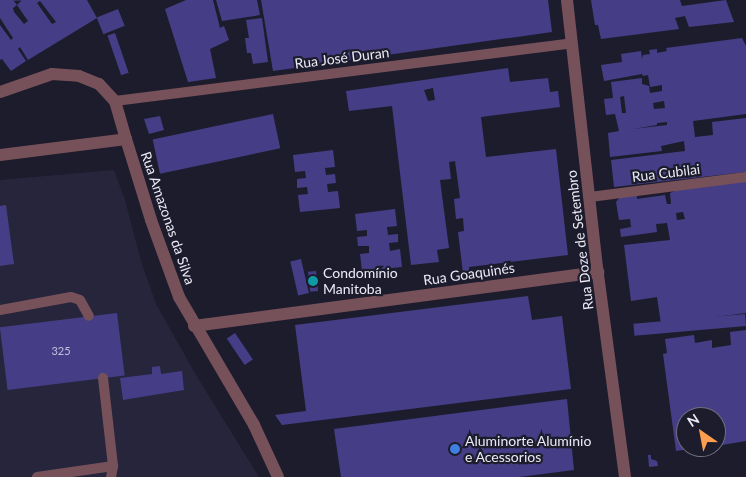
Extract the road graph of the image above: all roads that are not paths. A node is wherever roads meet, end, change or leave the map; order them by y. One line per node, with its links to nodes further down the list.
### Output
1 (567, 0): 2 (street, Rua Doze de Setembro)
2 (572, 43): 4 (lane, Rua José Duran); 8 (street, Rua Doze de Setembro)
3 (0, 92): 4 (street, Rua Amazonas da Silva)
4 (115, 101): 5 (street, Rua Amazonas da Silva)
5 (126, 139): 6 (street); 12 (street, Rua Amazonas da Silva)
6 (0, 155)
7 (746, 177): 8 (lane, Rua Cubilai)
8 (590, 197): 9 (street, Rua Doze de Setembro)
9 (598, 272): 12 (street, Rua Goaquinés); 18 (street, Rua Doze de Setembro)
10 (0, 310): 11 (lane)
11 (89, 316)
12 (194, 326): 17 (street, Rua Amazonas da Silva)
13 (103, 378): 14 (lane)
14 (113, 466): 15 (lane); 16 (lane)
15 (37, 477)
16 (111, 477)
17 (278, 477)
18 (625, 477)

